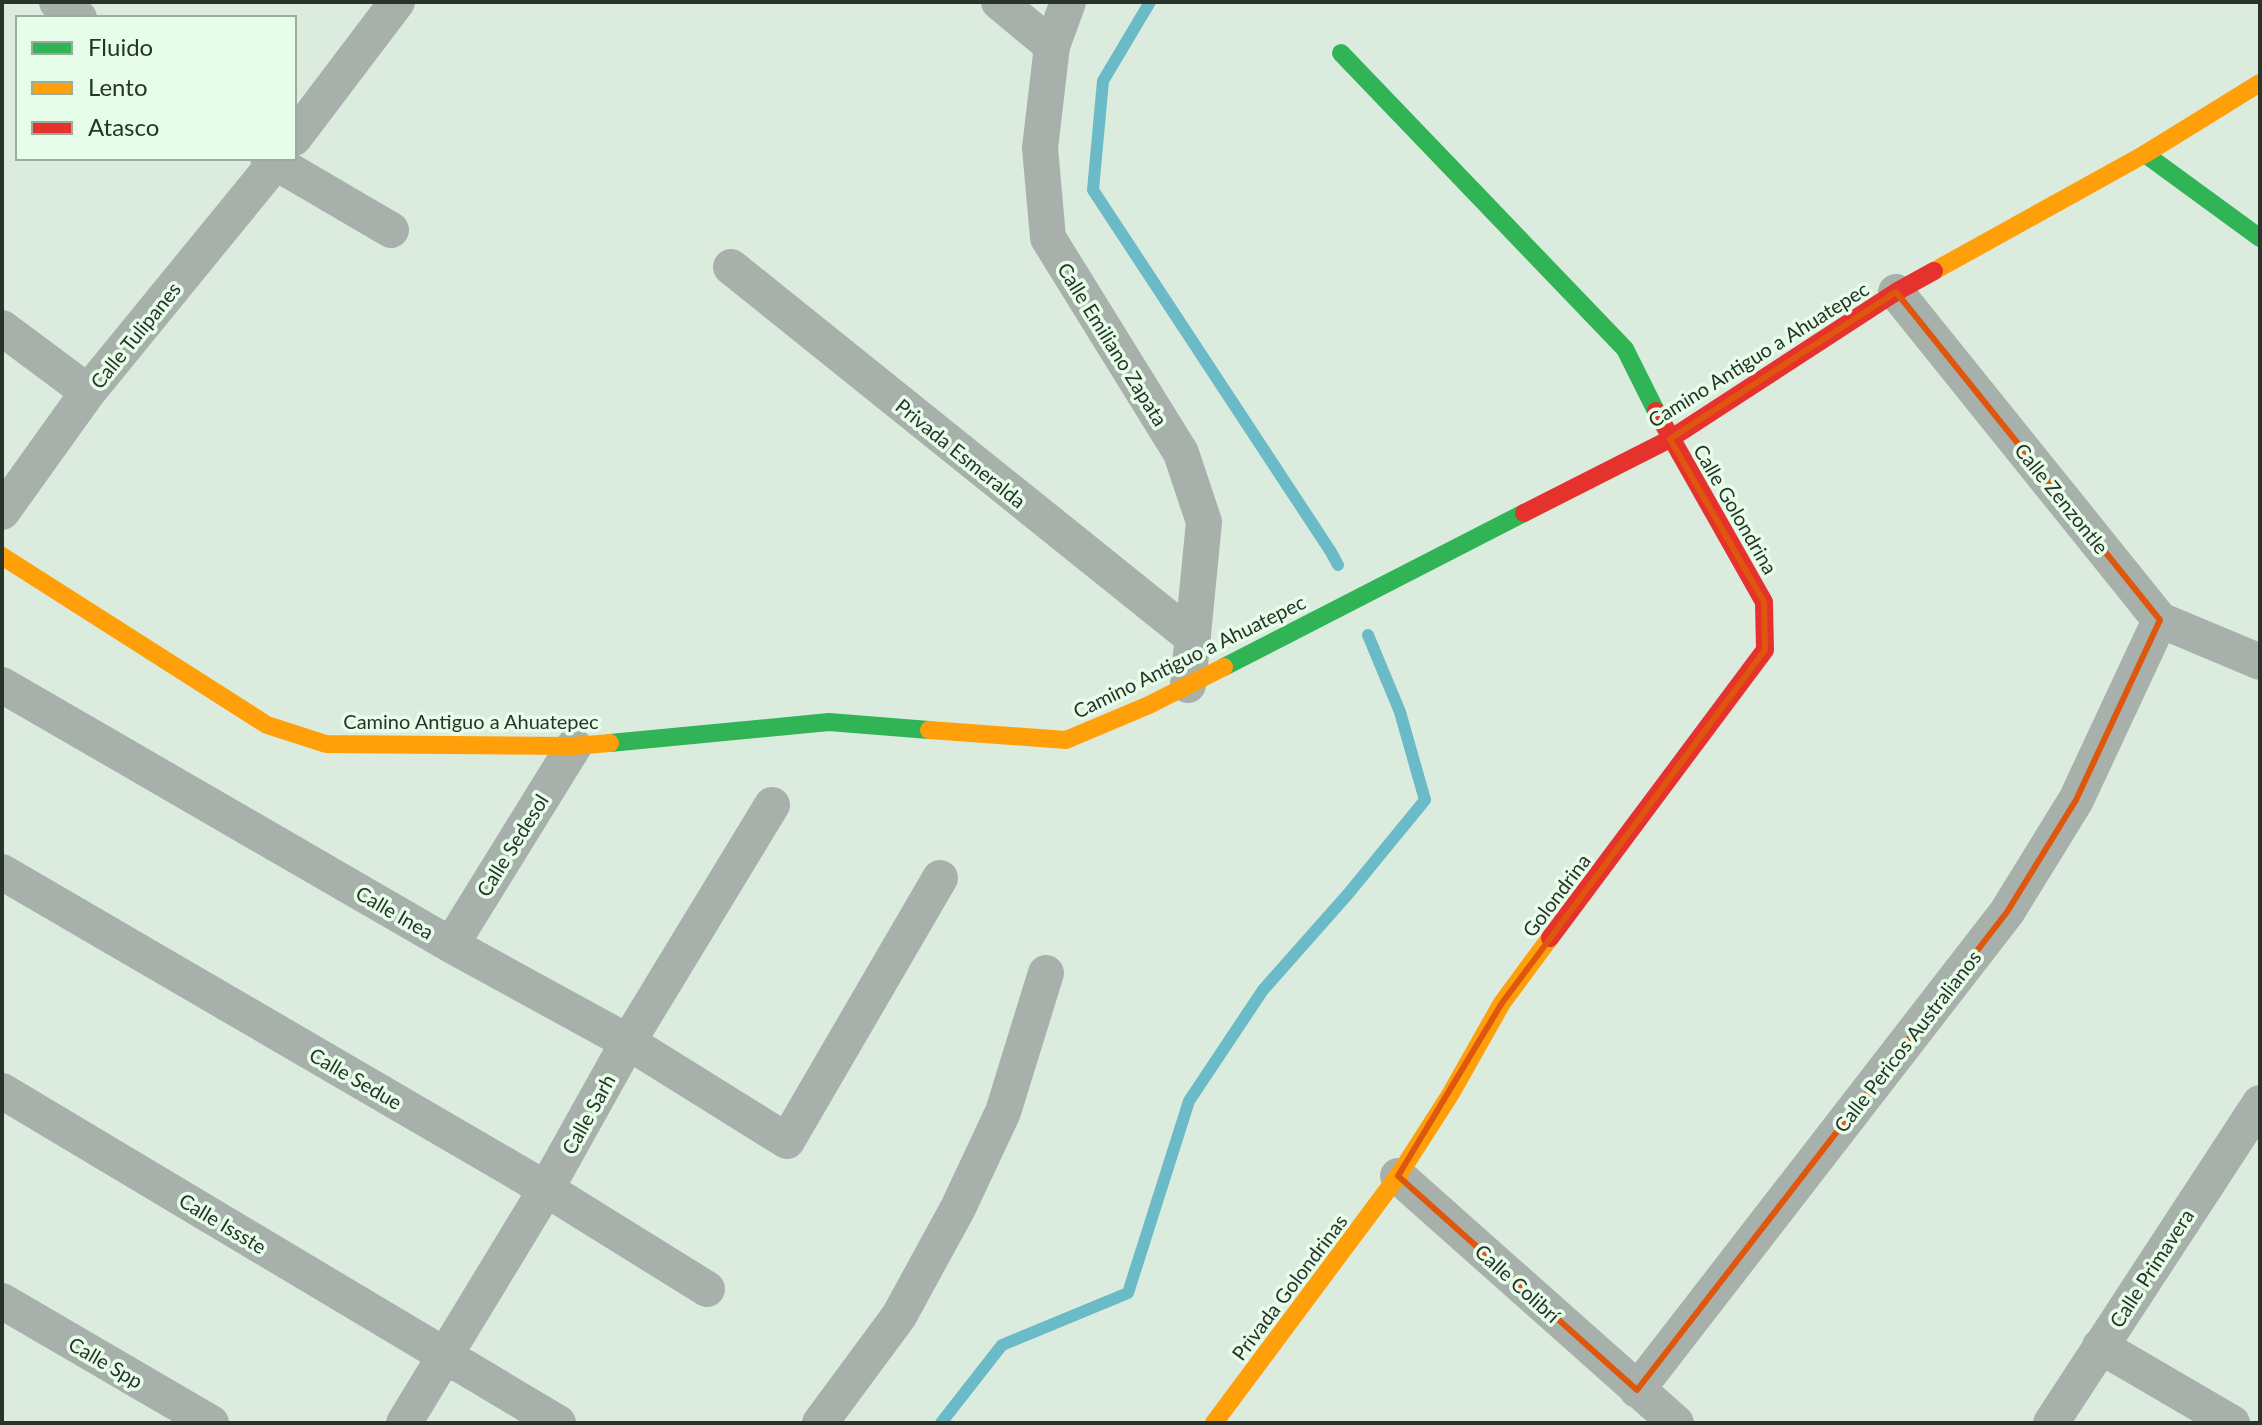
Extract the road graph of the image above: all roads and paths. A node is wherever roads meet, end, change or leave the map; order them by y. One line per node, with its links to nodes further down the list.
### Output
1 (57, 2): 5 (street)
2 (397, 2): 9 (street, Calle Tulipanes)
3 (999, 2): 6 (street)
4 (1068, 2): 6 (street, Calle Emiliano Zapata)
5 (76, 16)
6 (1052, 46): 23 (street, Calle Emiliano Zapata)
7 (1341, 53): 19 (street, Calle Golondrina)
8 (2260, 83): 10 (street, Camino Antiguo a Ahuatepec)
9 (296, 132)
10 (2145, 154): 14 (street); 16 (street, Camino Antiguo a Ahuatepec)
11 (274, 160): 18 (street, Calle Tulipanes)
12 (288, 160): 13 (street)
13 (391, 230)
14 (2260, 238)
15 (731, 267): 23 (street, Privada Esmeralda)
16 (1896, 292): 19 (street, Camino Antiguo a Ahuatepec); 22 (street, Calle Zenzontle)
17 (2, 328): 18 (street)
18 (88, 392): 20 (street, Calle Tulipanes)
19 (1670, 439): 24 (street, Calle Golondrina); 27 (street, Camino Antiguo a Ahuatepec)
20 (2, 512)
21 (2, 556): 28 (street, Camino Antiguo a Ahuatepec)
22 (2160, 620): 25 (street, Calle Zenzontle); 43 (street, Calle Pericos Australianos)
23 (1193, 638): 27 (street, Calle Emiliano Zapata)
24 (1765, 650): 37 (street, Golondrina)
25 (2260, 662)
26 (2, 685): 32 (street, Calle Inea)
27 (1188, 685): 28 (street, Camino Antiguo a Ahuatepec)
28 (574, 746): 32 (street, Calle Sedesol)
29 (772, 805): 34 (street, Calle Sarh)
30 (2, 872): 38 (street, Calle Sedue)
31 (940, 878): 34 (street, Calle Inea)
32 (451, 945): 34 (street, Calle Inea)
33 (1046, 973): 47 (street)
34 (628, 1042): 38 (street, Calle Sarh)
35 (2, 1091): 42 (street, Calle Issste)
36 (2260, 1103): 41 (street, Calle Primavera)
37 (1398, 1176): 43 (street, Calle Colibrí); 48 (street, Privada Golondrinas)
38 (546, 1189): 39 (street, Calle Sedue); 42 (street, Calle Sarh)
39 (707, 1289)
40 (2, 1301): 44 (street, Calle Spp)
41 (2100, 1346): 50 (street); 51 (street, Calle Primavera)
42 (444, 1355): 45 (street, Calle Sarh); 46 (street, Calle Issste)
43 (1637, 1390): 49 (street)
44 (211, 1423)
45 (404, 1423)
46 (558, 1423)
47 (820, 1423)
48 (1214, 1423)
49 (1676, 1423)
50 (2051, 1423)
51 (2232, 1423)

